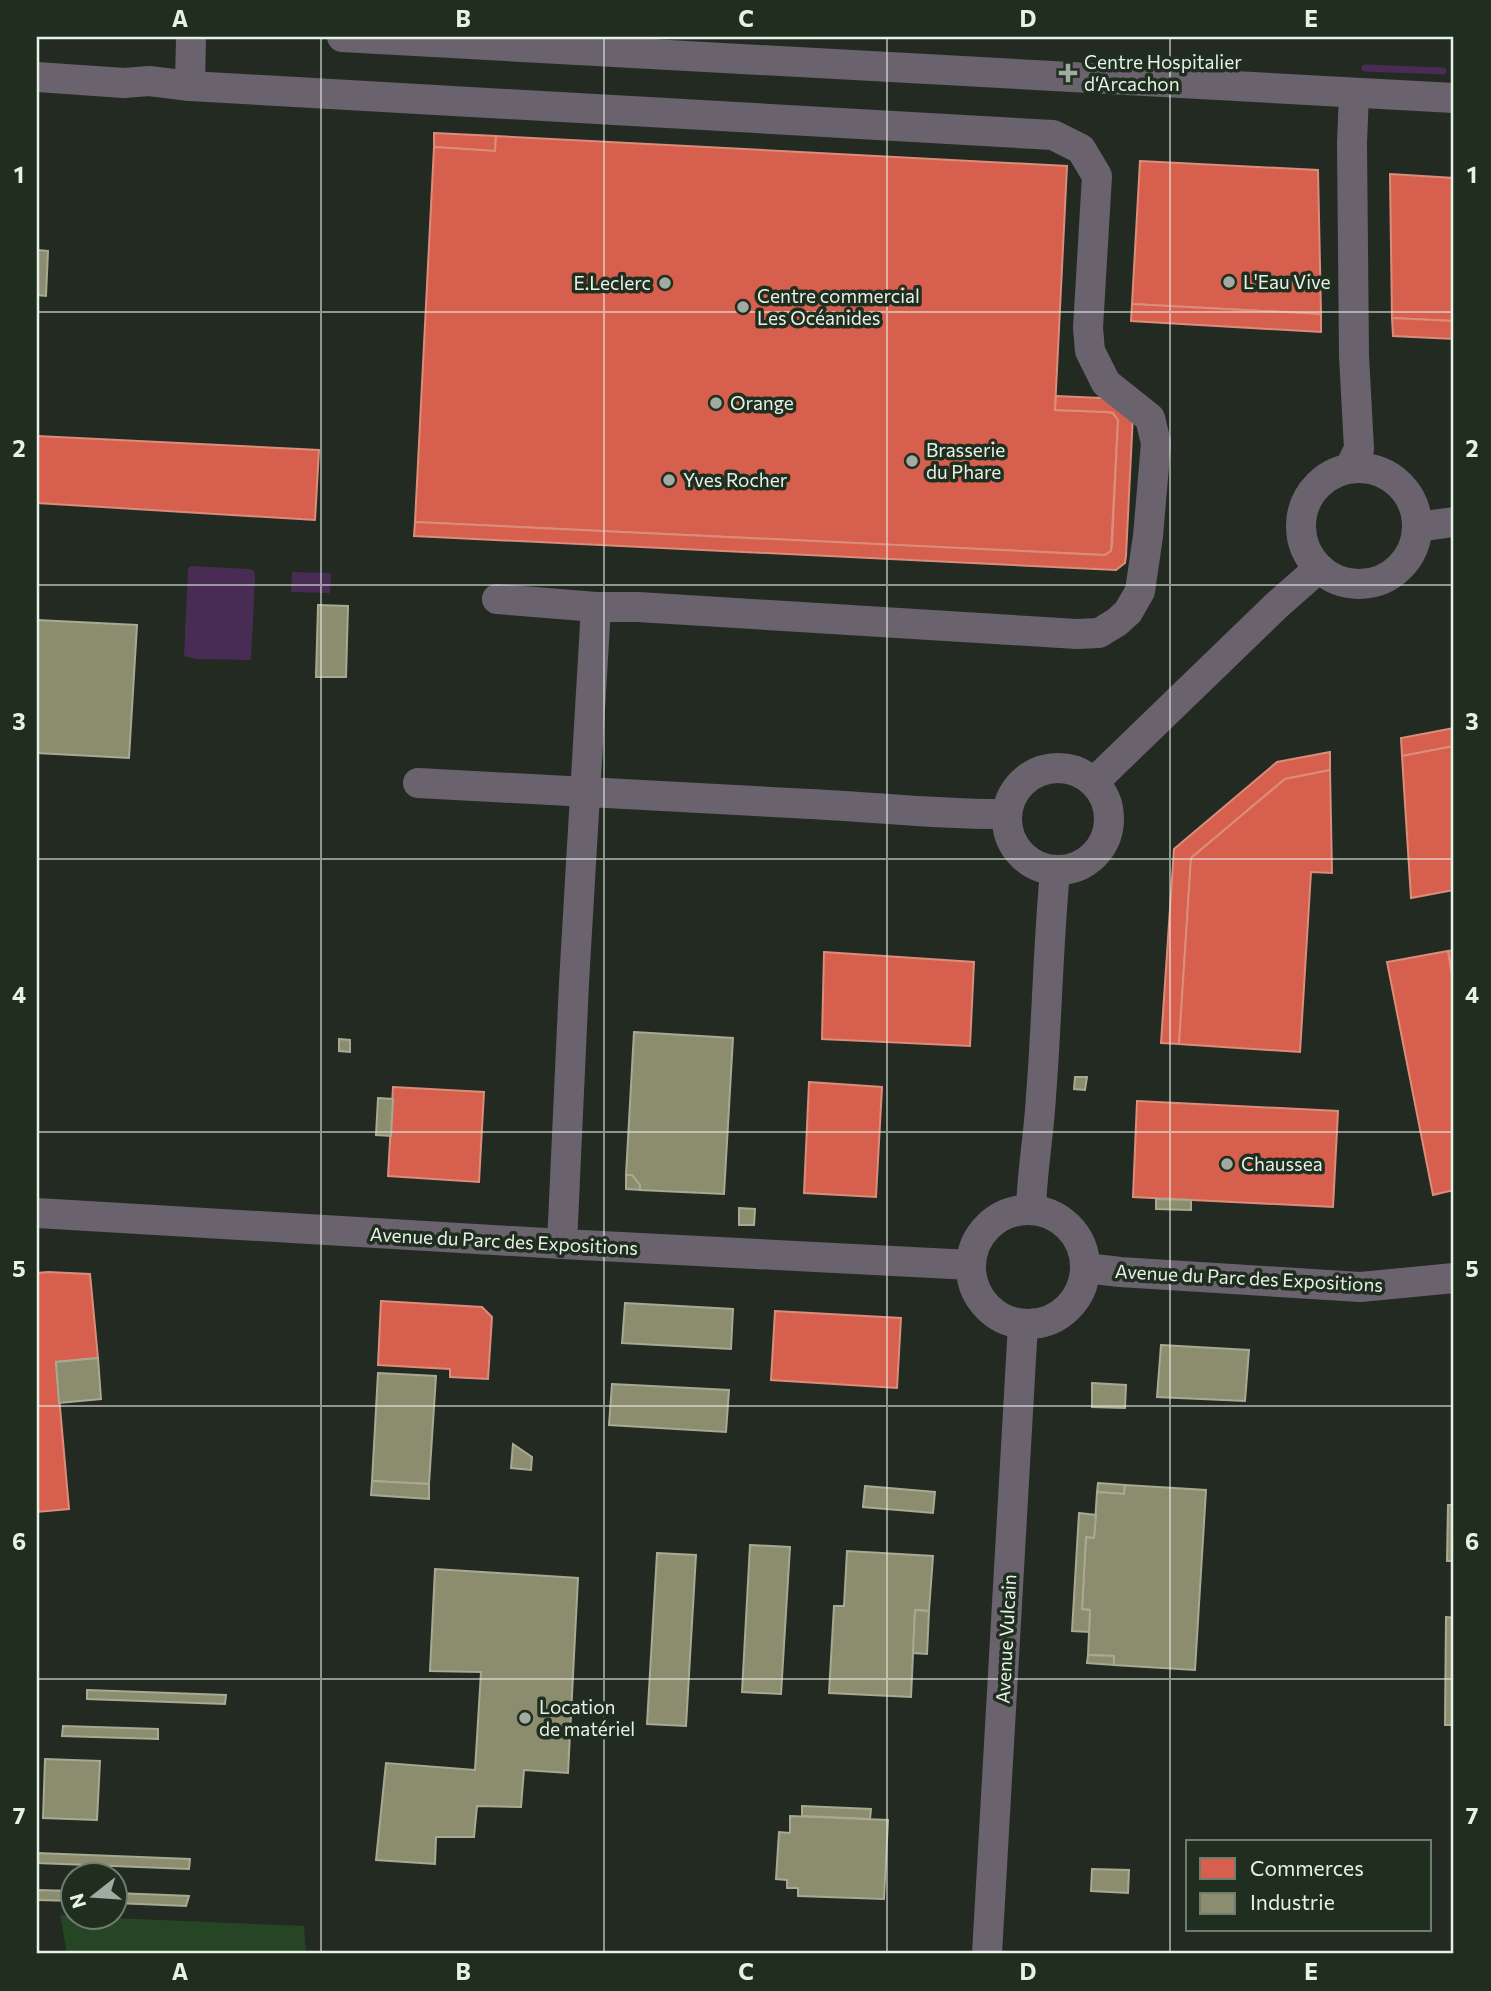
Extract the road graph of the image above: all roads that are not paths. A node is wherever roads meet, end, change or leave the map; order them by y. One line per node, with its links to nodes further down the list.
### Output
1 (191, 37): 4 (street)
2 (342, 37): 5 (street)
3 (37, 77): 4 (street)
4 (190, 86): 12 (street)
5 (1354, 93): 6 (street); 7 (street)
6 (1454, 98)
7 (1350, 467): 9 (street); 10 (street)
8 (1454, 522): 9 (street)
9 (1417, 527): 10 (street)
10 (1319, 568): 13 (street)
11 (497, 599): 12 (street)
12 (596, 607): 15 (street)
13 (1094, 782): 16 (street); 17 (street)
14 (418, 783): 15 (street)
15 (587, 792): 16 (street); 20 (street)
16 (1006, 814): 17 (street)
17 (1055, 871): 18 (street)
18 (1031, 1209): 21 (street); 22 (street)
19 (37, 1213): 20 (street, Avenue du Parc des Expositions)
20 (562, 1244): 21 (street, Avenue du Parc des Expositions)
21 (971, 1265): 24 (street)
22 (1086, 1268): 23 (street, Avenue du Parc des Expositions); 24 (street)
23 (1454, 1278)
24 (1023, 1324): 25 (street, Avenue Vulcain)
25 (987, 1954)

